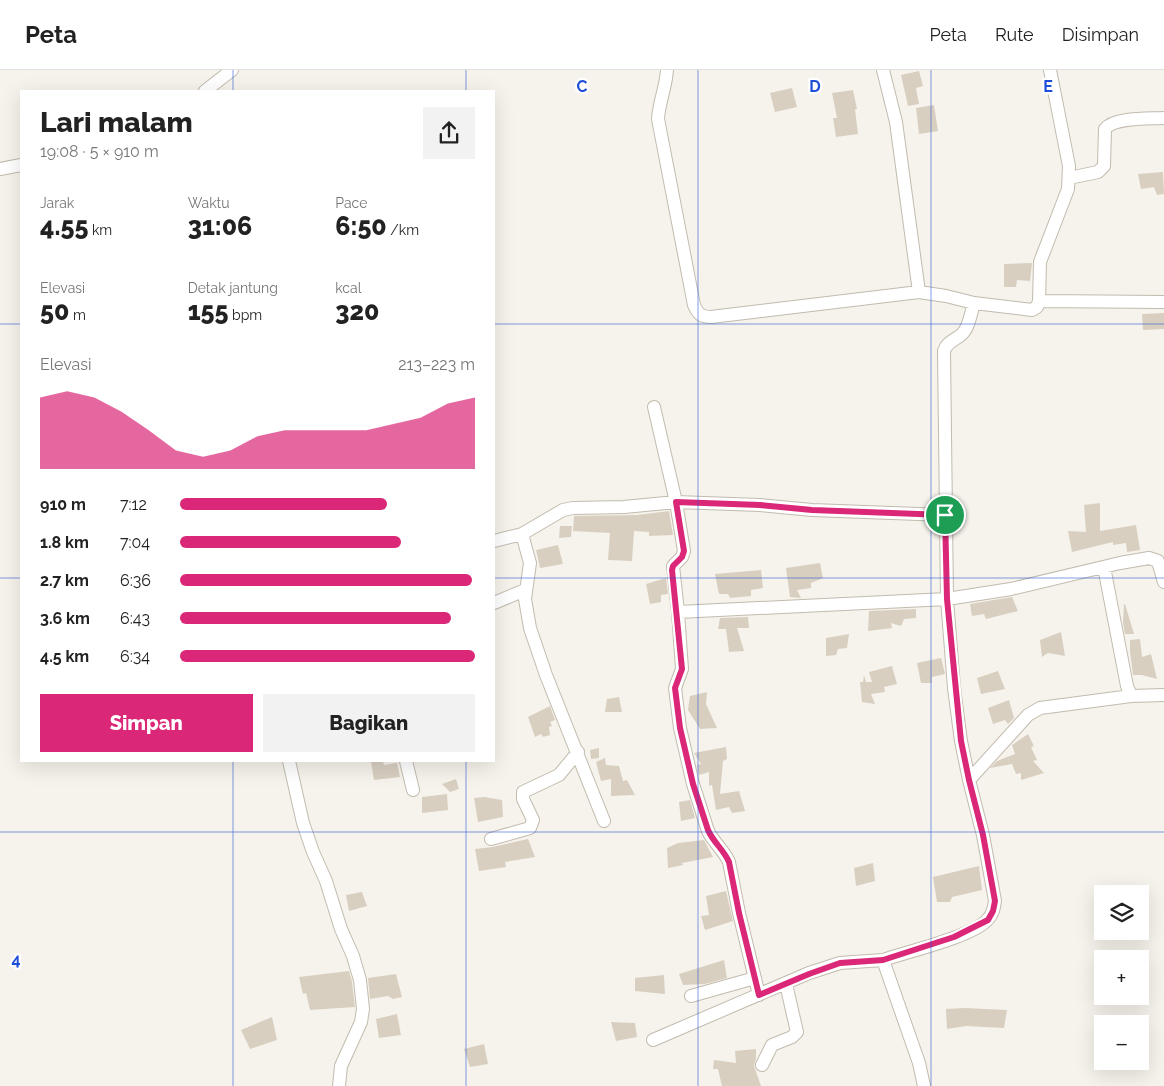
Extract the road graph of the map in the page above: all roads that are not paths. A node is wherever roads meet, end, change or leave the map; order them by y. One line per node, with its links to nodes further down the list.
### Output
1 (232, 70): 5 (street)
2 (667, 70): 10 (street)
3 (884, 70): 10 (street)
4 (1050, 70): 9 (street)
5 (206, 90)
6 (1164, 118): 9 (street)
7 (20, 165): 8 (street)
8 (0, 169)
9 (1069, 178): 11 (street)
10 (919, 292): 13 (street)
11 (1039, 301): 12 (street); 13 (street)
12 (1164, 302)
13 (974, 303): 16 (street)
14 (654, 407): 15 (street)
15 (676, 502): 16 (street); 17 (street); 24 (street)
16 (945, 515): 22 (street)
17 (522, 534): 18 (street); 21 (street)
18 (495, 541)
19 (1104, 567): 20 (street); 22 (street); 26 (street)
20 (1164, 582)
21 (525, 590): 23 (street); 27 (street)
22 (947, 599): 24 (street); 30 (street)
23 (495, 603)
24 (678, 612): 35 (street)
25 (1164, 695): 26 (street)
26 (1131, 696): 30 (street)
27 (578, 752): 32 (street); 33 (street)
28 (289, 762): 41 (street)
29 (406, 762): 31 (street)
30 (969, 780): 34 (street)
31 (413, 790)
32 (604, 821)
33 (491, 839)
34 (883, 960): 36 (street); 42 (street)
35 (755, 978): 37 (street); 38 (street)
36 (786, 984): 37 (street); 40 (street)
37 (759, 995): 39 (street)
38 (691, 996)
39 (653, 1040)
40 (762, 1065)
41 (339, 1086)
42 (924, 1086)

